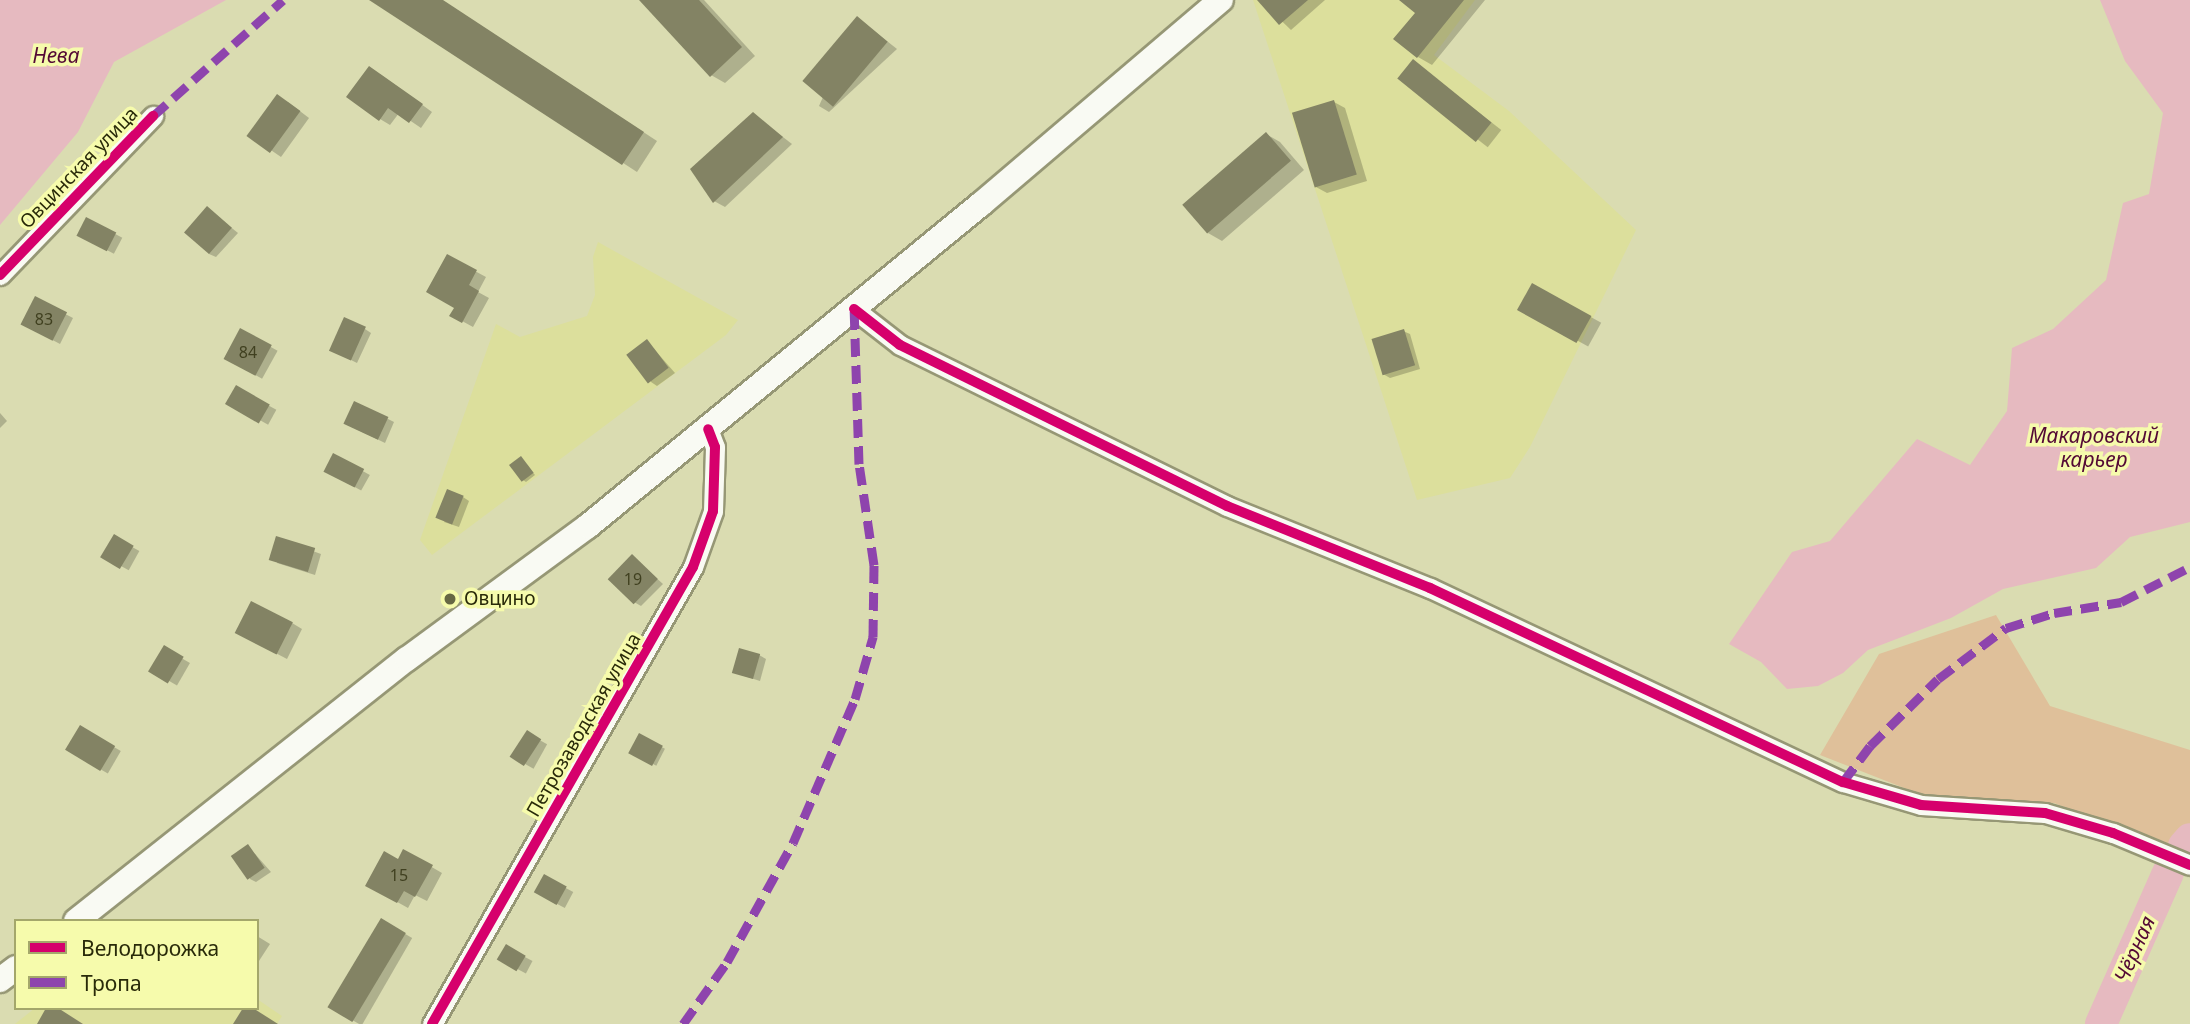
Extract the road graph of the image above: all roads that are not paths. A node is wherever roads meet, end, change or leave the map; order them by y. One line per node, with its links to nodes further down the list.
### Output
1 (1221, 0): 4 (main road)
2 (153, 116): 3 (street, Овцинская улица)
3 (0, 275)
4 (854, 309): 5 (main road); 6 (street)
5 (708, 429): 7 (main road); 8 (street, Петрозаводская улица)
6 (2190, 865)
7 (79, 919)
8 (432, 1024)

